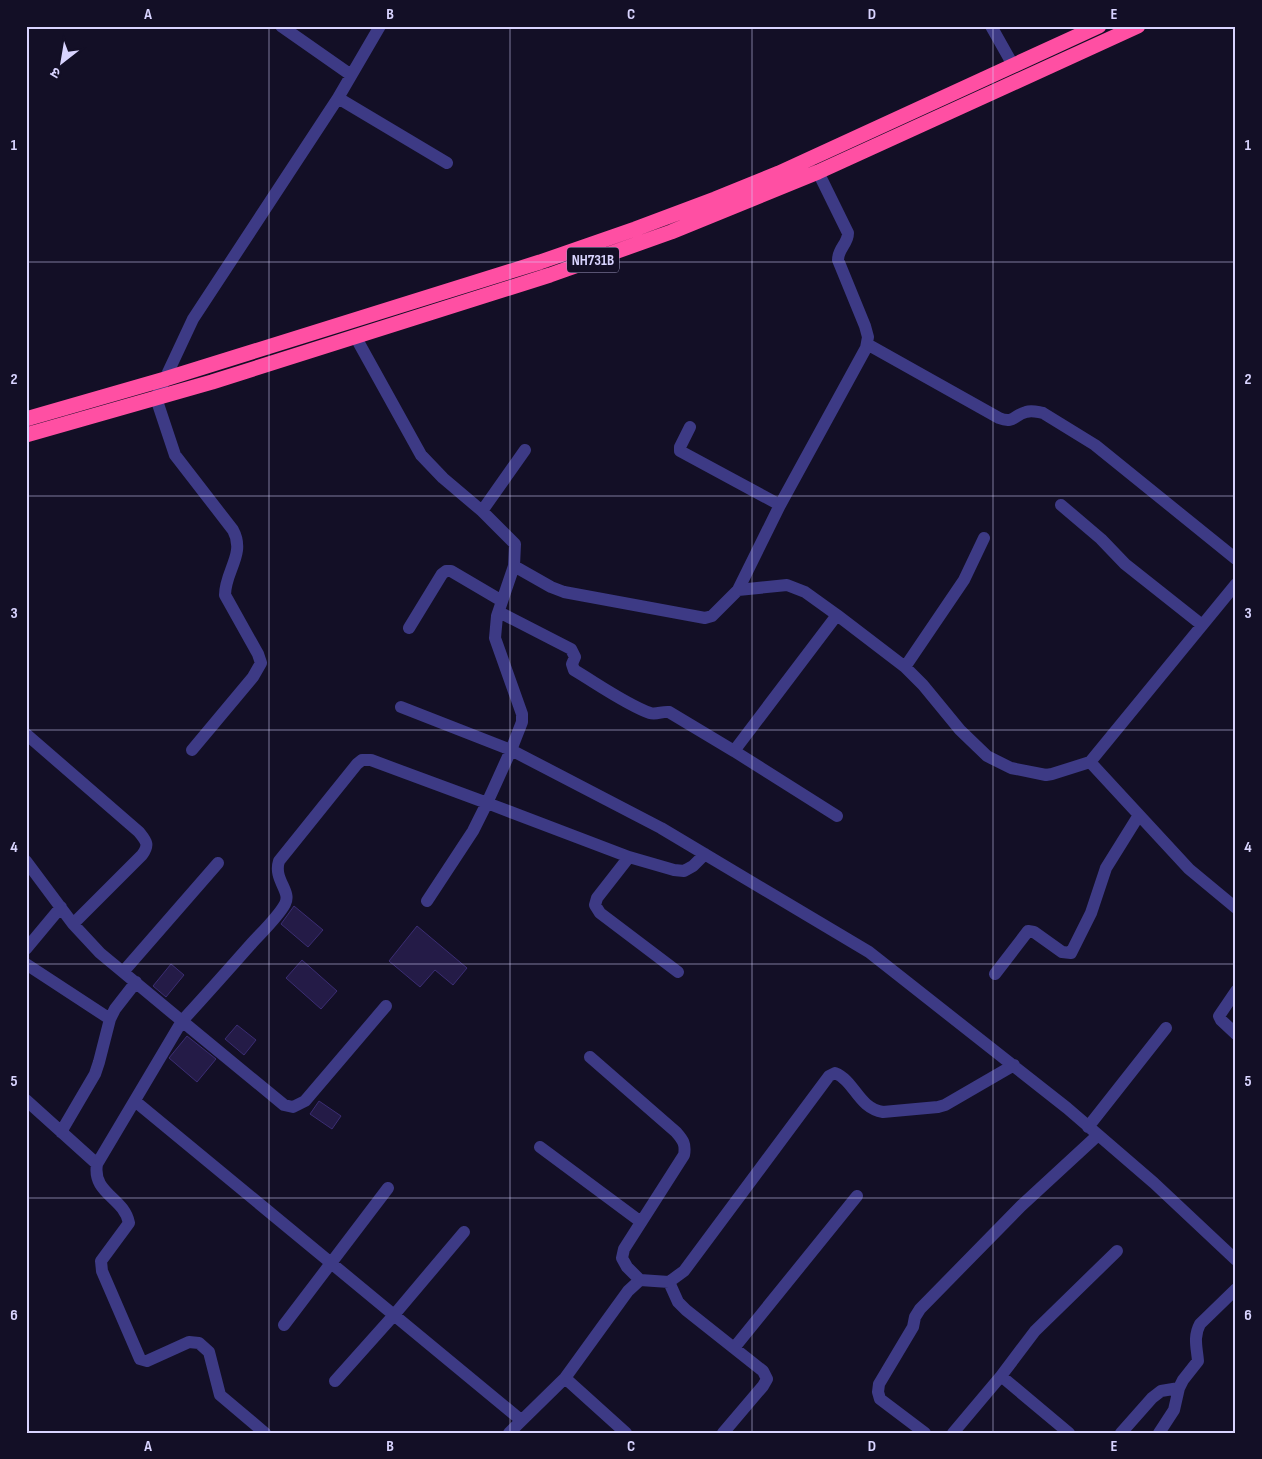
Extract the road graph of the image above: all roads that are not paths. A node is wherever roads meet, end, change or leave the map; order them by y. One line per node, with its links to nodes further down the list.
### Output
1 (281, 26): 7 (street)
2 (380, 26): 7 (street)
3 (991, 26): 6 (street)
4 (1099, 26): 6 (highway, NH731B)
5 (1138, 26): 10 (highway, NH731B)
6 (1013, 65): 13 (highway, NH731B)
7 (352, 75): 8 (street)
8 (338, 98): 9 (street); 13 (street)
9 (447, 164)
10 (818, 172): 11 (highway, NH731B); 12 (street)
11 (355, 336): 14 (highway, NH731B); 21 (street)
12 (867, 344): 20 (street); 23 (street)
13 (165, 379): 14 (street); 15 (highway, NH731B)
14 (156, 398): 17 (highway, NH731B); 34 (street)
15 (26, 419)
16 (690, 427): 20 (street)
17 (26, 435)
18 (525, 450): 21 (street)
19 (1061, 504): 29 (street)
20 (780, 505): 26 (street)
21 (482, 511): 24 (street)
22 (984, 538): 31 (street)
23 (1236, 559)
24 (514, 566): 26 (street); 27 (street)
25 (1236, 584): 29 (street)
26 (738, 590): 28 (street)
27 (500, 606): 30 (street); 35 (street); 36 (street)
28 (837, 615): 31 (street); 36 (street)
29 (1202, 625): 37 (street)
30 (409, 628)
31 (905, 667): 37 (street)
32 (401, 707): 35 (street)
33 (26, 734): 48 (street)
34 (192, 750)
35 (511, 750): 38 (street); 41 (street)
36 (734, 751): 40 (street)
37 (1090, 762): 39 (street)
38 (487, 803): 42 (street); 45 (street); 58 (street)
39 (1139, 814): 46 (street); 53 (street)
40 (837, 816)
41 (705, 854): 42 (street); 62 (street)
42 (630, 857): 52 (street)
43 (26, 861): 47 (street)
44 (218, 863): 51 (street)
45 (427, 901)
46 (1233, 902)
47 (62, 907): 48 (street); 49 (street)
48 (73, 924): 51 (street)
49 (26, 948)
50 (26, 964): 57 (street)
51 (123, 972): 54 (street)
52 (678, 972)
53 (995, 974)
54 (136, 982): 57 (street); 58 (street)
55 (1236, 991): 60 (street)
56 (386, 1006): 58 (street)
57 (110, 1019): 66 (street)
58 (182, 1021): 64 (street)
59 (1166, 1028): 65 (street)
60 (1236, 1034)
61 (590, 1057): 71 (street)
62 (1014, 1065): 65 (street); 77 (street)
63 (26, 1100): 66 (street)
64 (135, 1101): 68 (street); 75 (street)
65 (1093, 1131): 74 (street); 91 (street)
66 (62, 1132): 68 (street)
67 (540, 1147): 71 (street)
68 (97, 1164): 87 (street)
69 (388, 1188): 75 (street)
70 (857, 1196): 81 (street)
71 (641, 1222): 76 (street)
72 (464, 1232): 79 (street)
73 (1117, 1251): 82 (street)
74 (1236, 1260)
75 (331, 1263): 79 (street); 80 (street)
76 (640, 1280): 77 (street); 83 (street)
77 (669, 1282): 81 (street)
78 (1236, 1289): 85 (street)
79 (394, 1315): 84 (street); 86 (street)
80 (284, 1325)
81 (734, 1348): 90 (street)
82 (1001, 1376): 92 (street); 93 (street)
83 (565, 1378): 86 (street); 89 (street)
84 (335, 1381)
85 (1179, 1388): 94 (street); 95 (street)
86 (521, 1420): 88 (street)
87 (265, 1433)
88 (509, 1433)
89 (626, 1433)
90 (723, 1433)
91 (925, 1433)
92 (952, 1433)
93 (1069, 1433)
94 (1121, 1433)
95 (1159, 1433)

